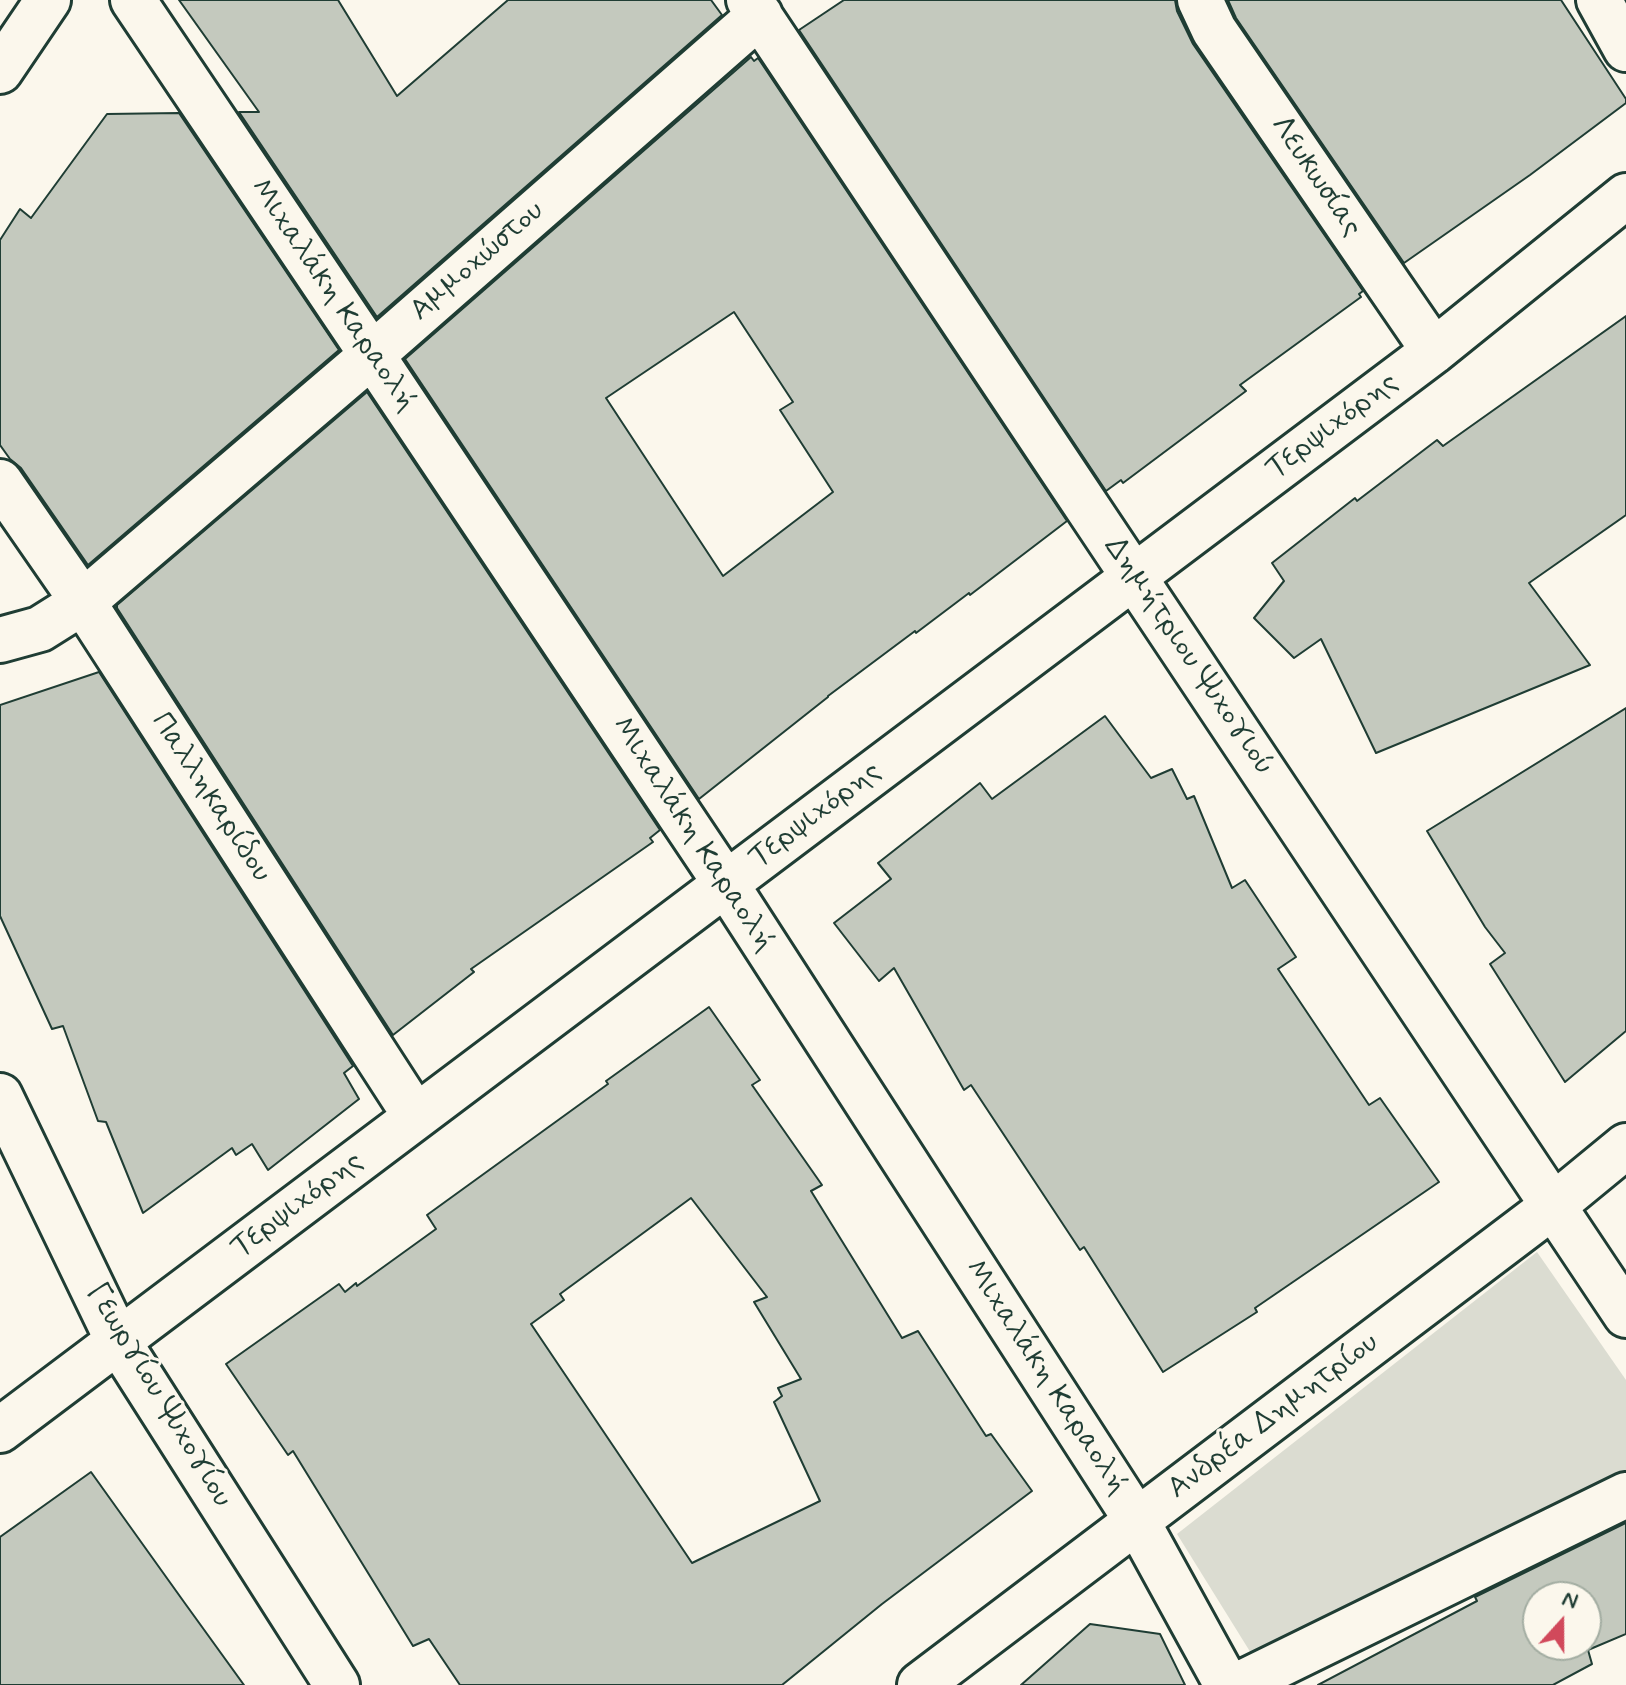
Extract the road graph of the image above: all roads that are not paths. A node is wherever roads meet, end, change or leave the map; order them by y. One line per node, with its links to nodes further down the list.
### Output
1 (48, 0): 7 (street)
2 (133, 0): 10 (street, Μιχαλάκη Καραολή)
3 (1200, 0): 9 (street, Λευκωσίας)
4 (1599, 0): 6 (street)
5 (754, 8): 10 (street, Αμμοχώστου); 12 (street, Δημήτριου Ψυχογιού)
6 (1626, 49)
7 (0, 71)
8 (1626, 196): 9 (street, Τερψιχόρης)
9 (1434, 351): 12 (street, Τερψιχόρης)
10 (372, 355): 13 (street, Αμμοχώστου); 15 (street, Μιχαλάκη Καραολή)
11 (0, 482): 13 (street, Παλληκαρίδου)
12 (1134, 576): 15 (street, Τερψιχόρης); 19 (street, Δημήτριου Ψυχογιού)
13 (83, 602): 14 (street, Αμμοχώστου); 17 (street, Παλληκαρίδου)
14 (0, 640)
15 (726, 884): 17 (street, Τερψιχόρης); 24 (street, Μιχαλάκη Καραολή)
16 (0, 1096): 21 (street, Γεωργίου Ψυχογίου)
17 (416, 1117): 21 (street, Τερψιχόρης)
18 (1626, 1146): 19 (street, Ανδρέα Δημητρίου)
19 (1553, 1206): 20 (street, Δημήτριου Ψυχογιού); 24 (street, Ανδρέα Δημητρίου)
20 (1626, 1315)
21 (118, 1341): 22 (street, Τερψιχόρης); 25 (street, Γεωργίου Ψυχογίου)
22 (0, 1430)
23 (1626, 1495): 28 (street)
24 (1137, 1521): 26 (street, Ανδρέα Δημητρίου); 27 (street, Μιχαλάκη Καραολή)
25 (337, 1685)
26 (920, 1685)
27 (1227, 1685)
28 (1238, 1685)

